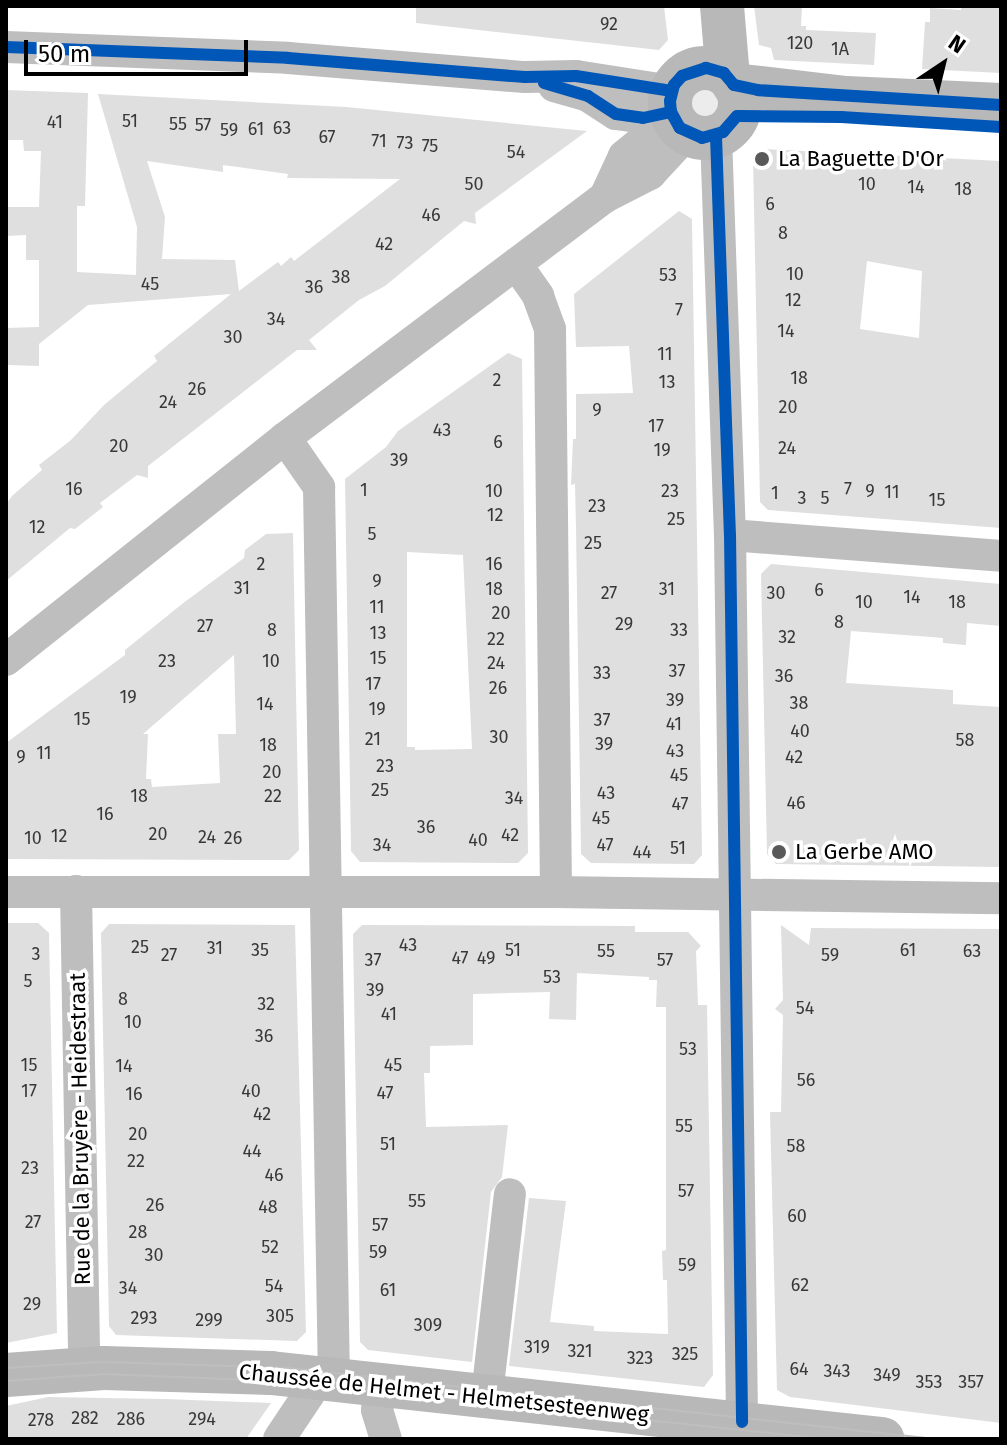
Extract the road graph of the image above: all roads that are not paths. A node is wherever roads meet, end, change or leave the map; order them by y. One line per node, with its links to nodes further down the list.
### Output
1 (702, 6): 5 (street)
2 (722, 6): 5 (street)
3 (6, 47): 4 (street)
4 (525, 77): 5 (street); 7 (street)
5 (701, 104): 6 (street); 7 (street); 8 (street); 9 (street); 10 (street); 13 (street)
6 (1001, 105)
7 (616, 114): 9 (street)
8 (1001, 127)
9 (631, 148): 10 (street)
10 (605, 197): 11 (street)
11 (516, 264): 12 (street); 18 (street)
12 (285, 438): 15 (street); 19 (street)
13 (730, 535): 14 (street); 20 (street)
14 (1001, 556)
15 (6, 660)
16 (76, 891): 17 (street); 19 (street); 23 (street, Rue de la Bruyère - Heidestraat)
17 (6, 892)
18 (556, 892): 19 (street); 20 (street)
19 (326, 893): 25 (street)
20 (738, 896): 21 (street); 28 (street)
21 (1001, 898)
22 (510, 1194): 27 (street)
23 (84, 1368): 24 (street, Chaussée de Helmet - Helmetsesteenweg); 25 (street, Chaussée de Helmet - Helmetsesteenweg)
24 (6, 1375)
25 (322, 1378): 26 (street, Chaussée de Helmet - Helmetsesteenweg); 29 (street)
26 (380, 1383): 27 (street, Chaussée de Helmet - Helmetsesteenweg); 30 (street)
27 (487, 1395): 28 (street, Chaussée de Helmet - Helmetsesteenweg)
28 (742, 1422): 31 (street, Chaussée de Helmet - Helmetsesteenweg)
29 (279, 1439)
30 (386, 1439)
31 (882, 1439)

